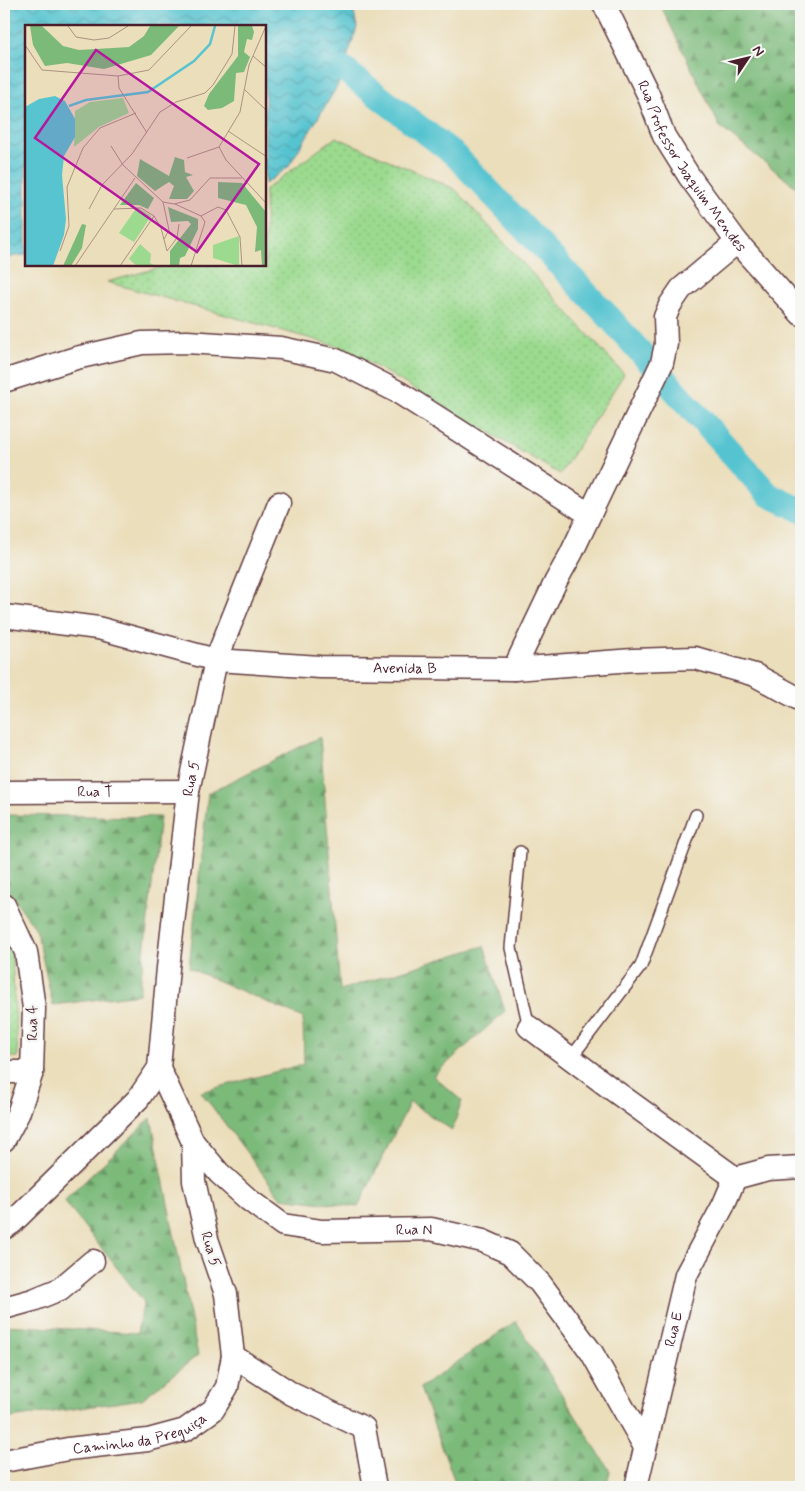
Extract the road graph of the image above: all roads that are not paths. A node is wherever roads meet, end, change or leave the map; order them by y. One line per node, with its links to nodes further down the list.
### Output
1 (604, 4): 2 (street, Rua Professor Joaquim Mendes)
2 (738, 242): 3 (street, Rua Professor Joaquim Mendes); 6 (street)
3 (801, 314)
4 (4, 381): 6 (street)
5 (280, 503): 8 (street, Rua 5)
6 (588, 514): 9 (street)
7 (4, 616): 8 (street, Avenida B)
8 (216, 660): 9 (street, Avenida B); 11 (street, Rua 5)
9 (514, 669): 10 (street, Avenida B)
10 (801, 700)
11 (188, 791): 12 (street, Rua T); 18 (street, Rua 5)
12 (4, 792)
13 (696, 815): 17 (lane)
14 (520, 852): 16 (lane)
15 (4, 905): 20 (street, Rua 4)
16 (528, 1027): 17 (street)
17 (570, 1059): 24 (street)
18 (159, 1068): 22 (street, Rua N); 25 (street)
19 (4, 1072): 20 (street)
20 (32, 1072): 21 (street, Rua 4)
21 (4, 1140)
22 (193, 1142): 28 (street, Rua 5); 29 (street, Rua N)
23 (801, 1167): 24 (street)
24 (735, 1178): 29 (street, Rua E)
25 (4, 1228)
26 (94, 1261): 27 (street)
27 (4, 1308)
28 (233, 1356): 30 (street, Caminho da Preguiça); 31 (street)
29 (645, 1447): 32 (street, Rua E)
30 (4, 1461)
31 (375, 1487)
32 (636, 1487)

